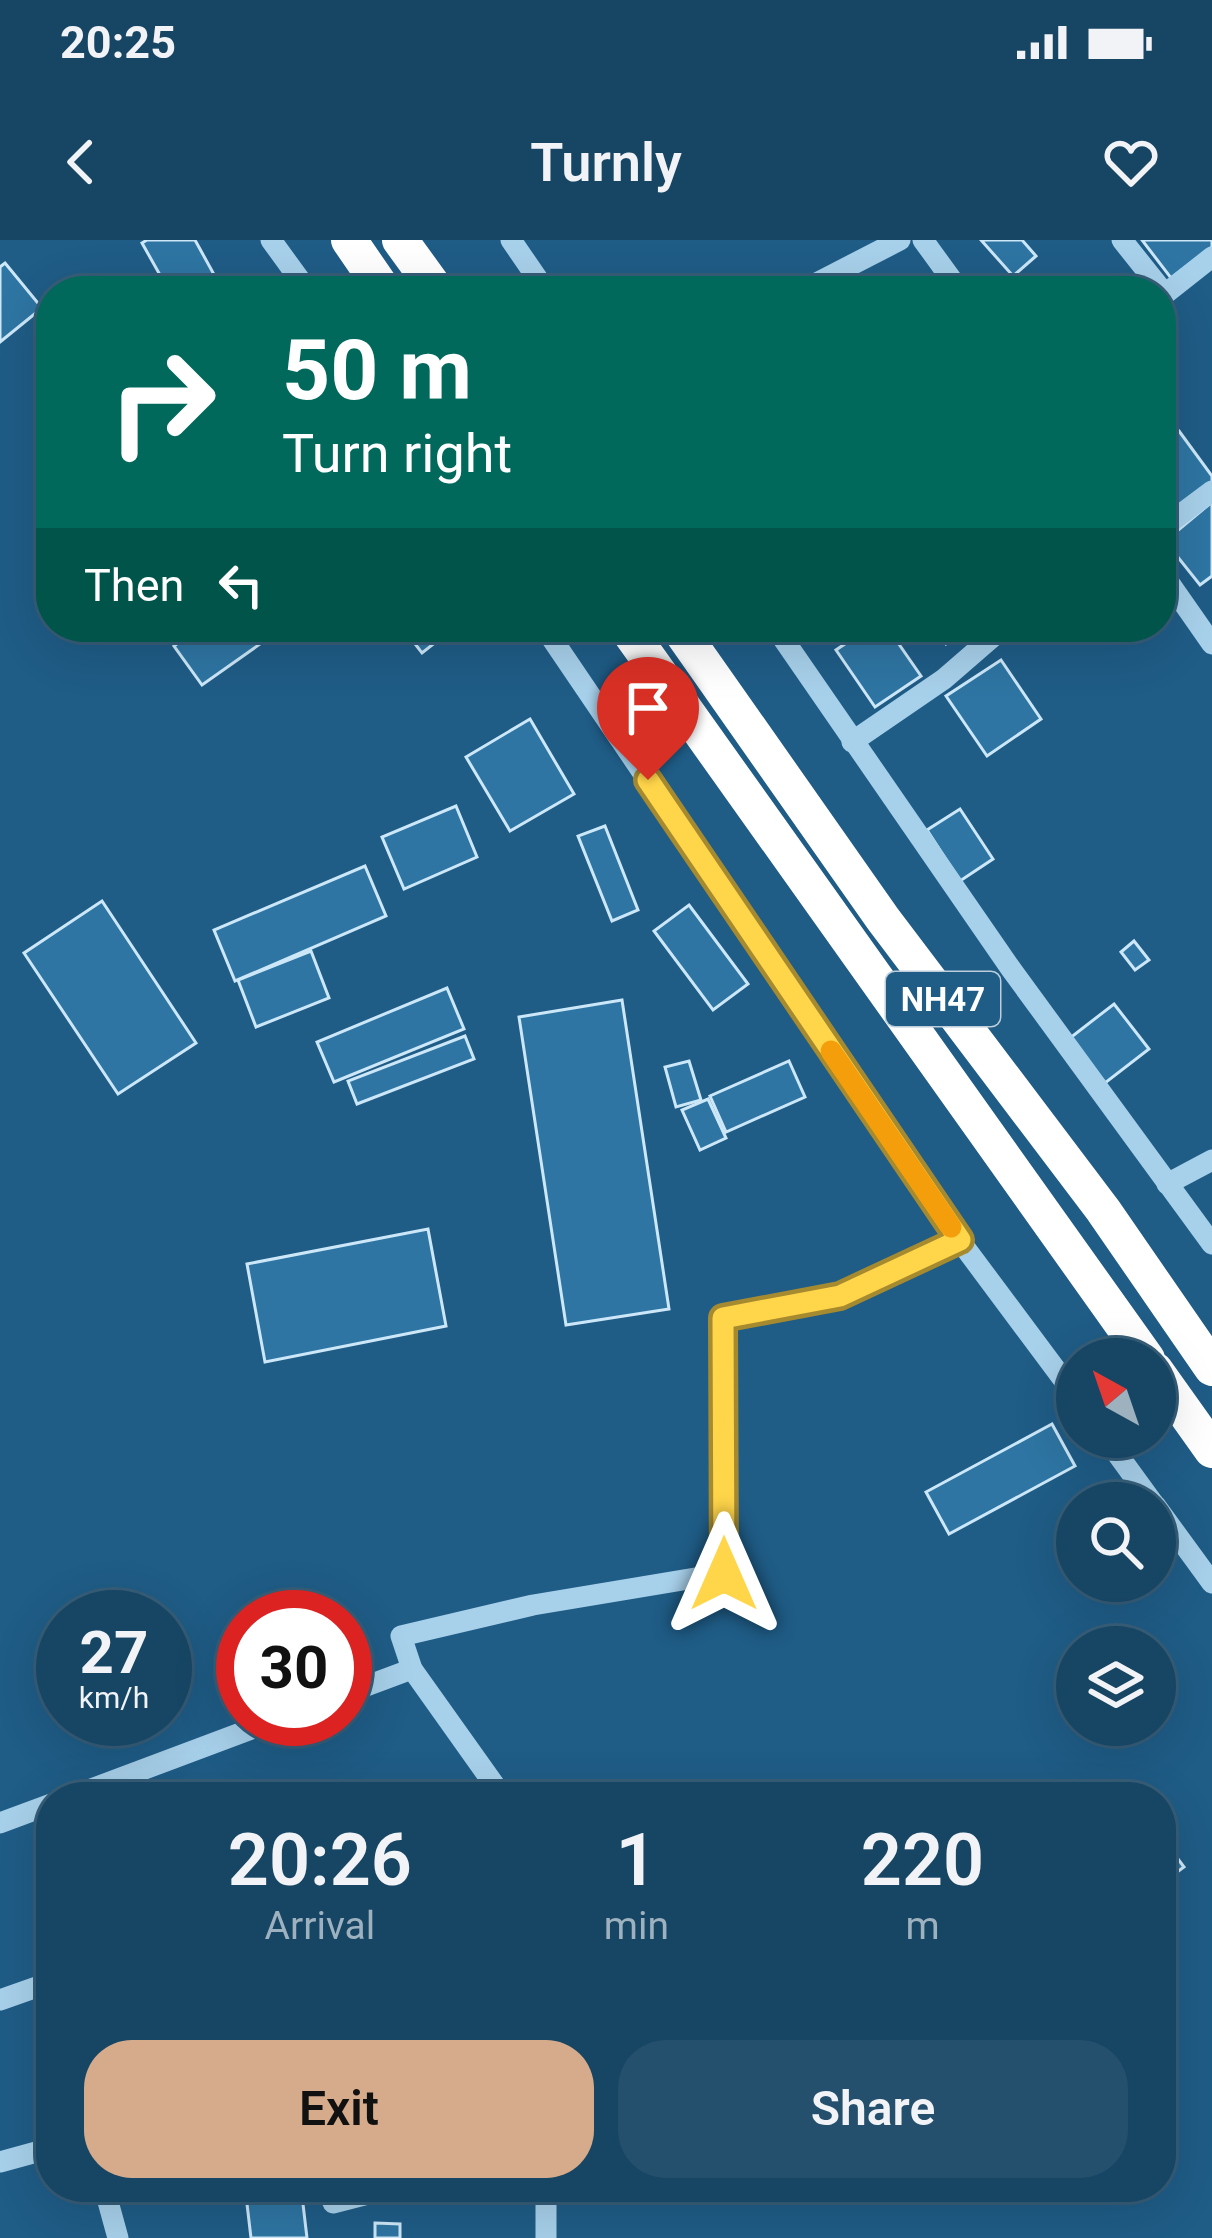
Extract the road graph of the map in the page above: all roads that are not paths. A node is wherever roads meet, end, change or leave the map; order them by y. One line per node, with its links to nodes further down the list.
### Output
1 (272, 240): 9 (street)
2 (349, 240): 10 (highway)
3 (400, 240): 11 (highway)
4 (512, 240): 12 (street)
5 (900, 240): 13 (street)
6 (923, 240): 14 (street)
7 (1122, 240): 15 (street)
8 (1212, 257): 16 (street)
9 (297, 276)
10 (374, 276)
11 (426, 276)
12 (537, 276)
13 (830, 276)
14 (949, 276)
15 (1151, 276)
16 (1176, 285)
17 (1212, 491): 18 (street)
18 (1176, 518)
19 (1176, 592): 25 (street)
20 (554, 642): 29 (street)
21 (637, 642): 31 (highway, NH47)
22 (689, 642): 32 (highway, NH47)
23 (785, 642): 26 (street)
24 (987, 642): 26 (street)
25 (1212, 644)
26 (852, 742): 28 (street)
27 (1212, 1160): 28 (street)
28 (1167, 1184): 30 (street)
29 (960, 1240): 33 (street); 38 (street)
30 (1212, 1244)
31 (1132, 1338)
32 (1212, 1368)
33 (1056, 1370)
34 (1176, 1399): 35 (highway)
35 (1212, 1450)
36 (1176, 1534): 37 (street)
37 (1212, 1583)
38 (412, 1669): 39 (street); 42 (street)
39 (372, 1684)
40 (216, 1742): 41 (street)
41 (110, 1782)
42 (492, 1782)
43 (36, 1810): 44 (street)
44 (0, 1823)
45 (36, 1987): 46 (street)
46 (0, 2000)
47 (36, 2152): 48 (street)
48 (0, 2162)
49 (108, 2202): 53 (street)
50 (340, 2202): 52 (street)
51 (546, 2202): 54 (street)
52 (333, 2204)
53 (118, 2238)
54 (546, 2238)

